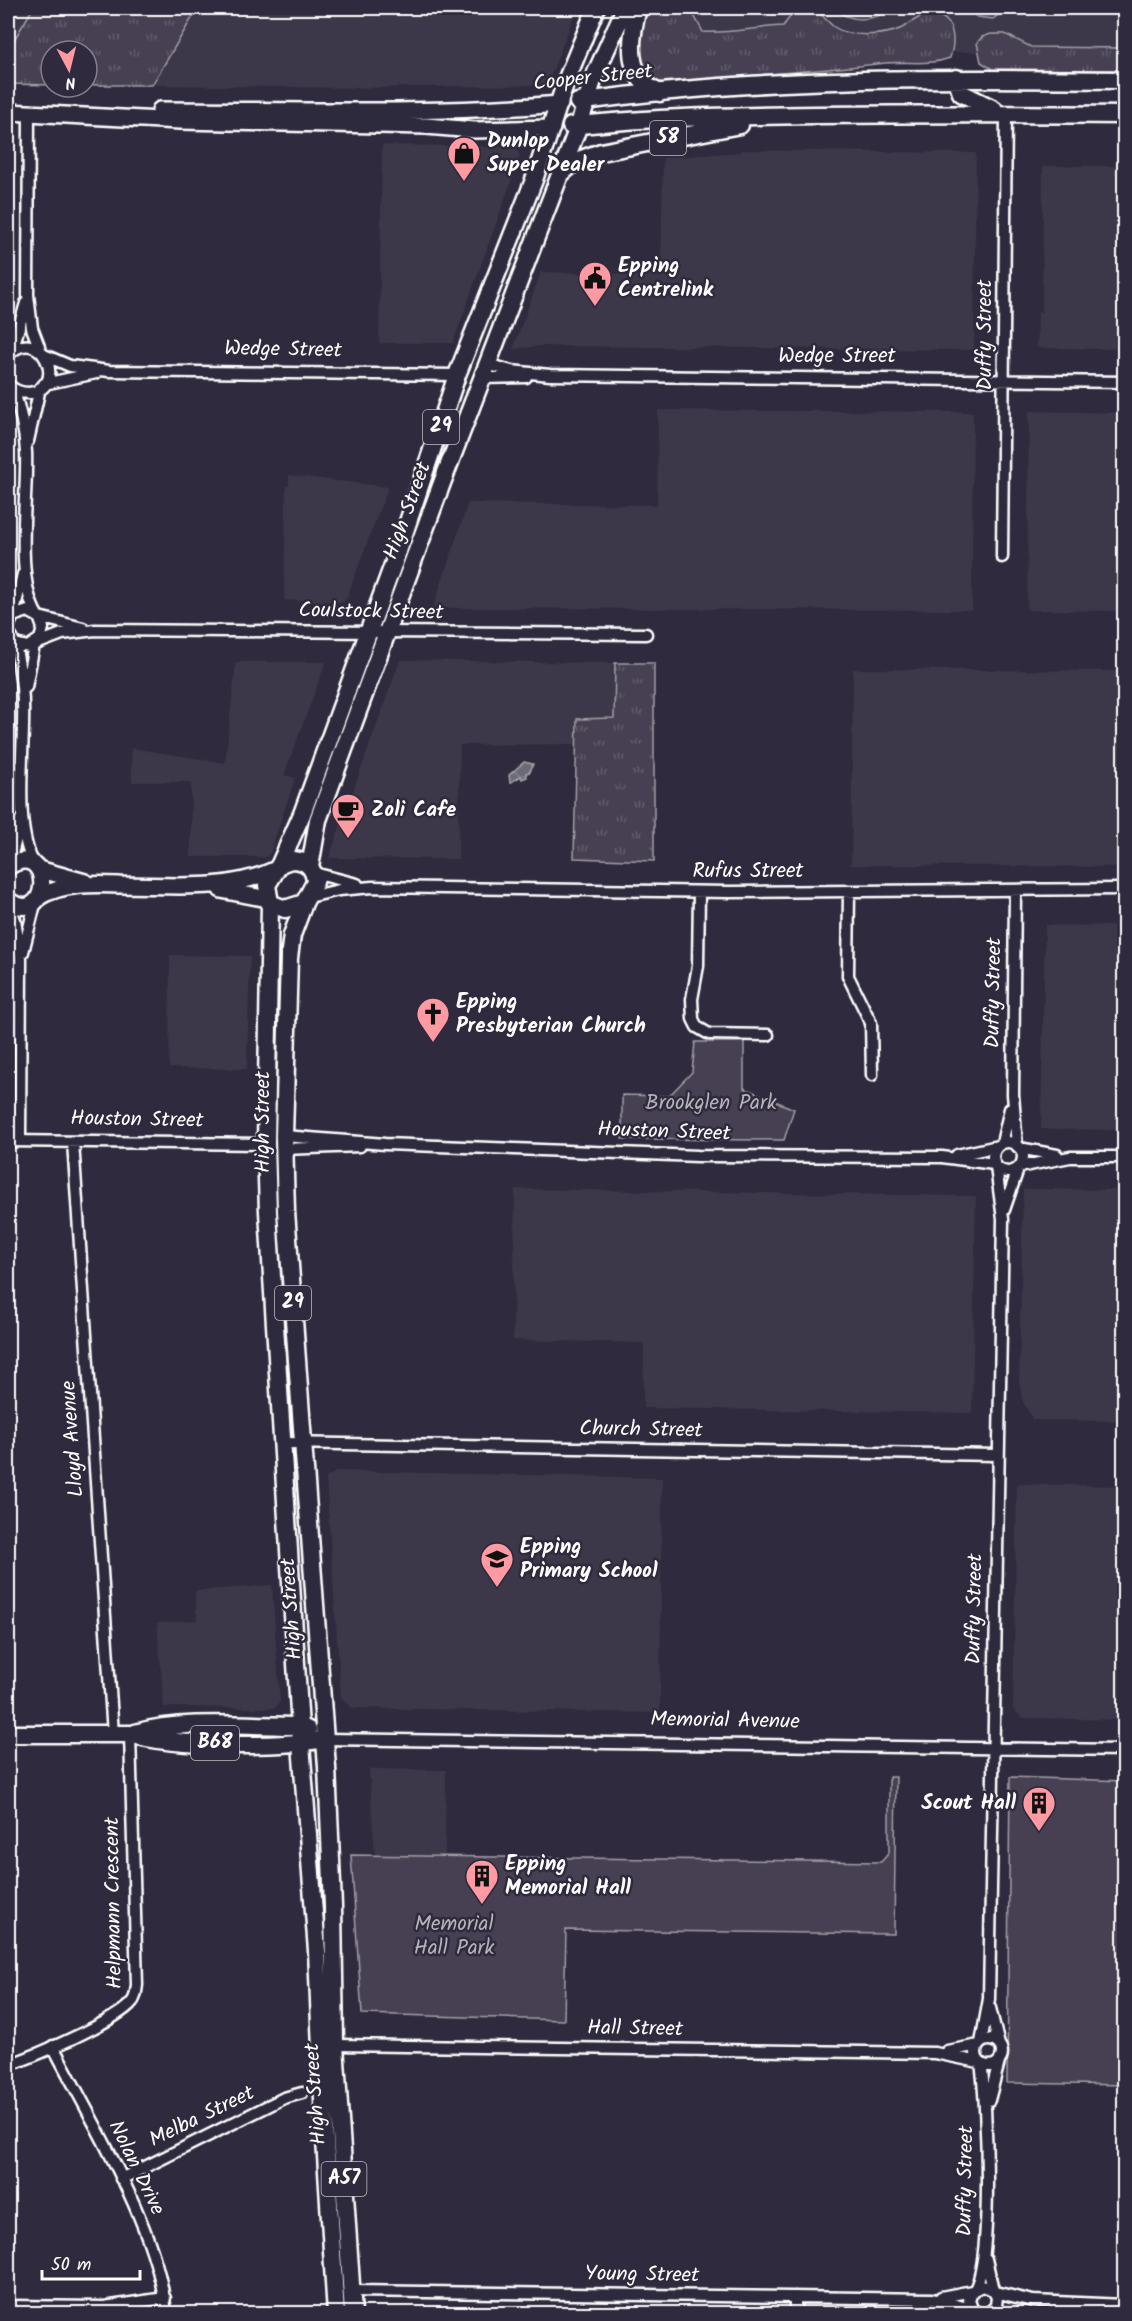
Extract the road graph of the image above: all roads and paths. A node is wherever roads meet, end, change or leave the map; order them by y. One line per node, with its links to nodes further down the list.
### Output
1 (596, 8): 8 (main road, High Street / 29)
2 (625, 8): 7 (main road, High Street / 29)
3 (638, 8): 6 (main road)
4 (956, 78): 5 (main road, Cooper Street / 58); 6 (main road, Cooper Street / 58); 12 (main road)
5 (1125, 80)
6 (660, 93): 7 (main road, Cooper Street / 58)
7 (586, 100): 8 (main road, Cooper Street / 58); 15 (main road, High Street / 29)
8 (560, 104): 11 (main road, Cooper Street); 16 (main road, High Street / 29)
9 (8, 112): 10 (main road, Cooper Street)
10 (29, 112): 11 (main road, Cooper Street); 18 (street)
11 (67, 113): 16 (main road, Cooper Street)
12 (1006, 113): 13 (main road, Cooper Street / 58); 14 (main road, Cooper Street / 58); 24 (street, Duffy Street)
13 (1125, 114)
14 (782, 116): 15 (main road, Cooper Street / 58); 17 (main road, 58)
15 (579, 125): 16 (main road, Cooper Street / 58); 17 (main road, High Street / 29)
16 (552, 128): 23 (main road, High Street / 29)
17 (560, 174): 22 (main road, High Street / 29)
18 (28, 295): 19 (street); 20 (street)
19 (10, 353): 20 (street, Wedge Street)
20 (43, 353): 21 (street, Wedge Street); 27 (street)
21 (109, 371): 23 (street, Wedge Street); 27 (street, Wedge Street)
22 (484, 371): 23 (main road, Wedge Street); 24 (street, Wedge Street); 35 (main road, High Street / 29)
23 (457, 375): 34 (main road, High Street / 29)
24 (1004, 380): 25 (street, Wedge Street); 29 (street, Duffy Street)
25 (1125, 382)
26 (9, 386): 27 (street, Wedge Street); 28 (street)
27 (42, 386): 28 (street)
28 (26, 450): 30 (street)
29 (1002, 557)
30 (25, 559): 31 (street); 32 (street)
31 (38, 616): 32 (street); 33 (street, Coulstock Street); 37 (street)
32 (10, 630): 37 (street); 38 (street)
33 (95, 630): 34 (street, Coulstock Street); 37 (street, Coulstock Street)
34 (368, 632): 35 (street, Coulstock Street); 41 (main road, High Street / 29)
35 (388, 632): 36 (street, Coulstock Street); 43 (main road, High Street / 29)
36 (646, 634)
37 (35, 644): 38 (street)
38 (24, 702): 39 (street)
39 (23, 810): 40 (street); 42 (street)
40 (8, 867): 42 (main road)
41 (277, 867): 43 (main road); 45 (main road); 54 (main road, 29)
42 (37, 868): 44 (main road); 51 (main road)
43 (312, 870): 46 (street, Rufus Street); 53 (main road, 29)
44 (97, 884): 45 (main road); 51 (main road)
45 (200, 886): 54 (main road)
46 (372, 887): 48 (street, Rufus Street); 53 (street, Rufus Street)
47 (1125, 889): 50 (street, Rufus Street)
48 (699, 892): 49 (street, Rufus Street); 56 (street)
49 (849, 892): 50 (street, Rufus Street); 57 (street)
50 (1015, 892): 58 (street, Duffy Street)
51 (38, 898): 52 (main road); 55 (street)
52 (8, 900): 55 (street)
53 (306, 900): 54 (main road); 62 (main road, High Street / 29)
54 (269, 901): 63 (main road, High Street / 29)
55 (21, 959): 60 (street)
56 (768, 1035)
57 (872, 1075)
58 (1013, 1094): 64 (street, Duffy Street); 65 (street, Duffy Street)
59 (8, 1141): 60 (street, Houston Street)
60 (20, 1141): 61 (street, Houston Street)
61 (73, 1142): 63 (street, Houston Street); 77 (street, Lloyd Avenue)
62 (284, 1142): 63 (main road, Houston Street); 66 (street, Houston Street); 73 (main road, High Street / 29)
63 (266, 1144): 72 (main road, High Street / 29)
64 (1000, 1145): 65 (street); 66 (street, Houston Street); 69 (street)
65 (1018, 1147): 67 (street); 70 (street)
66 (942, 1157): 69 (street, Houston Street)
67 (1070, 1157): 68 (street); 70 (street)
68 (1125, 1157)
69 (995, 1166): 70 (street); 71 (street, Duffy Street)
70 (1018, 1168): 71 (street, Duffy Street)
71 (1003, 1219): 74 (street, Duffy Street)
72 (284, 1443): 73 (street, Church Street); 75 (main road, High Street / 29)
73 (303, 1443): 74 (street, Church Street); 78 (main road, High Street / 29)
74 (997, 1455): 80 (street, Duffy Street)
75 (300, 1726): 77 (main road, Memorial Avenue / B68); 78 (main road, Memorial Avenue / B68); 79 (main road, High Street)
76 (8, 1734): 77 (main road, Memorial Avenue / B68)
77 (121, 1734): 79 (main road, Memorial Avenue / B68); 86 (street, Helpmann Crescent)
78 (325, 1739): 79 (main road, Memorial Avenue / B68); 80 (street, Memorial Avenue); 83 (main road, High Street / A57)
79 (301, 1744): 106 (main road, High Street)
80 (993, 1748): 81 (street, Memorial Avenue); 82 (street, Duffy Street)
81 (1125, 1749)
82 (989, 1999): 84 (street, Duffy Street); 85 (street, Duffy Street)
83 (335, 2044): 87 (street, Hall Street); 96 (main road, High Street / A57)
84 (980, 2044): 85 (street); 87 (street, Hall Street); 88 (street)
85 (999, 2045): 89 (street)
86 (53, 2046): 90 (street, Helpmann Crescent); 93 (street, Nolan Drive)
87 (935, 2053): 88 (street, Hall Street)
88 (980, 2062): 89 (street); 92 (street, Duffy Street)
89 (999, 2062): 92 (street, Duffy Street)
90 (8, 2065)
91 (302, 2093): 93 (street, Melba Street)
92 (987, 2115): 94 (street, Duffy Street)
93 (121, 2179): 99 (street, Nolan Drive)
94 (984, 2247): 95 (street, Duffy Street); 97 (street, Duffy Street)
95 (974, 2290): 97 (street); 100 (street, Young Street); 104 (street)
96 (352, 2291): 98 (street, Young Street); 107 (main road, High Street / A57)
97 (994, 2291): 101 (street, Young Street); 104 (street)
98 (795, 2297): 100 (street, Young Street); 108 (street)
99 (165, 2298): 103 (street); 105 (street, Nolan Drive)
100 (932, 2299): 104 (street, Young Street)
101 (1033, 2301): 102 (street, Young Street); 104 (street, Young Street)
102 (1125, 2305)
103 (8, 2306)
104 (983, 2312)
105 (166, 2313)
106 (336, 2313)
107 (353, 2313)
108 (795, 2313)

